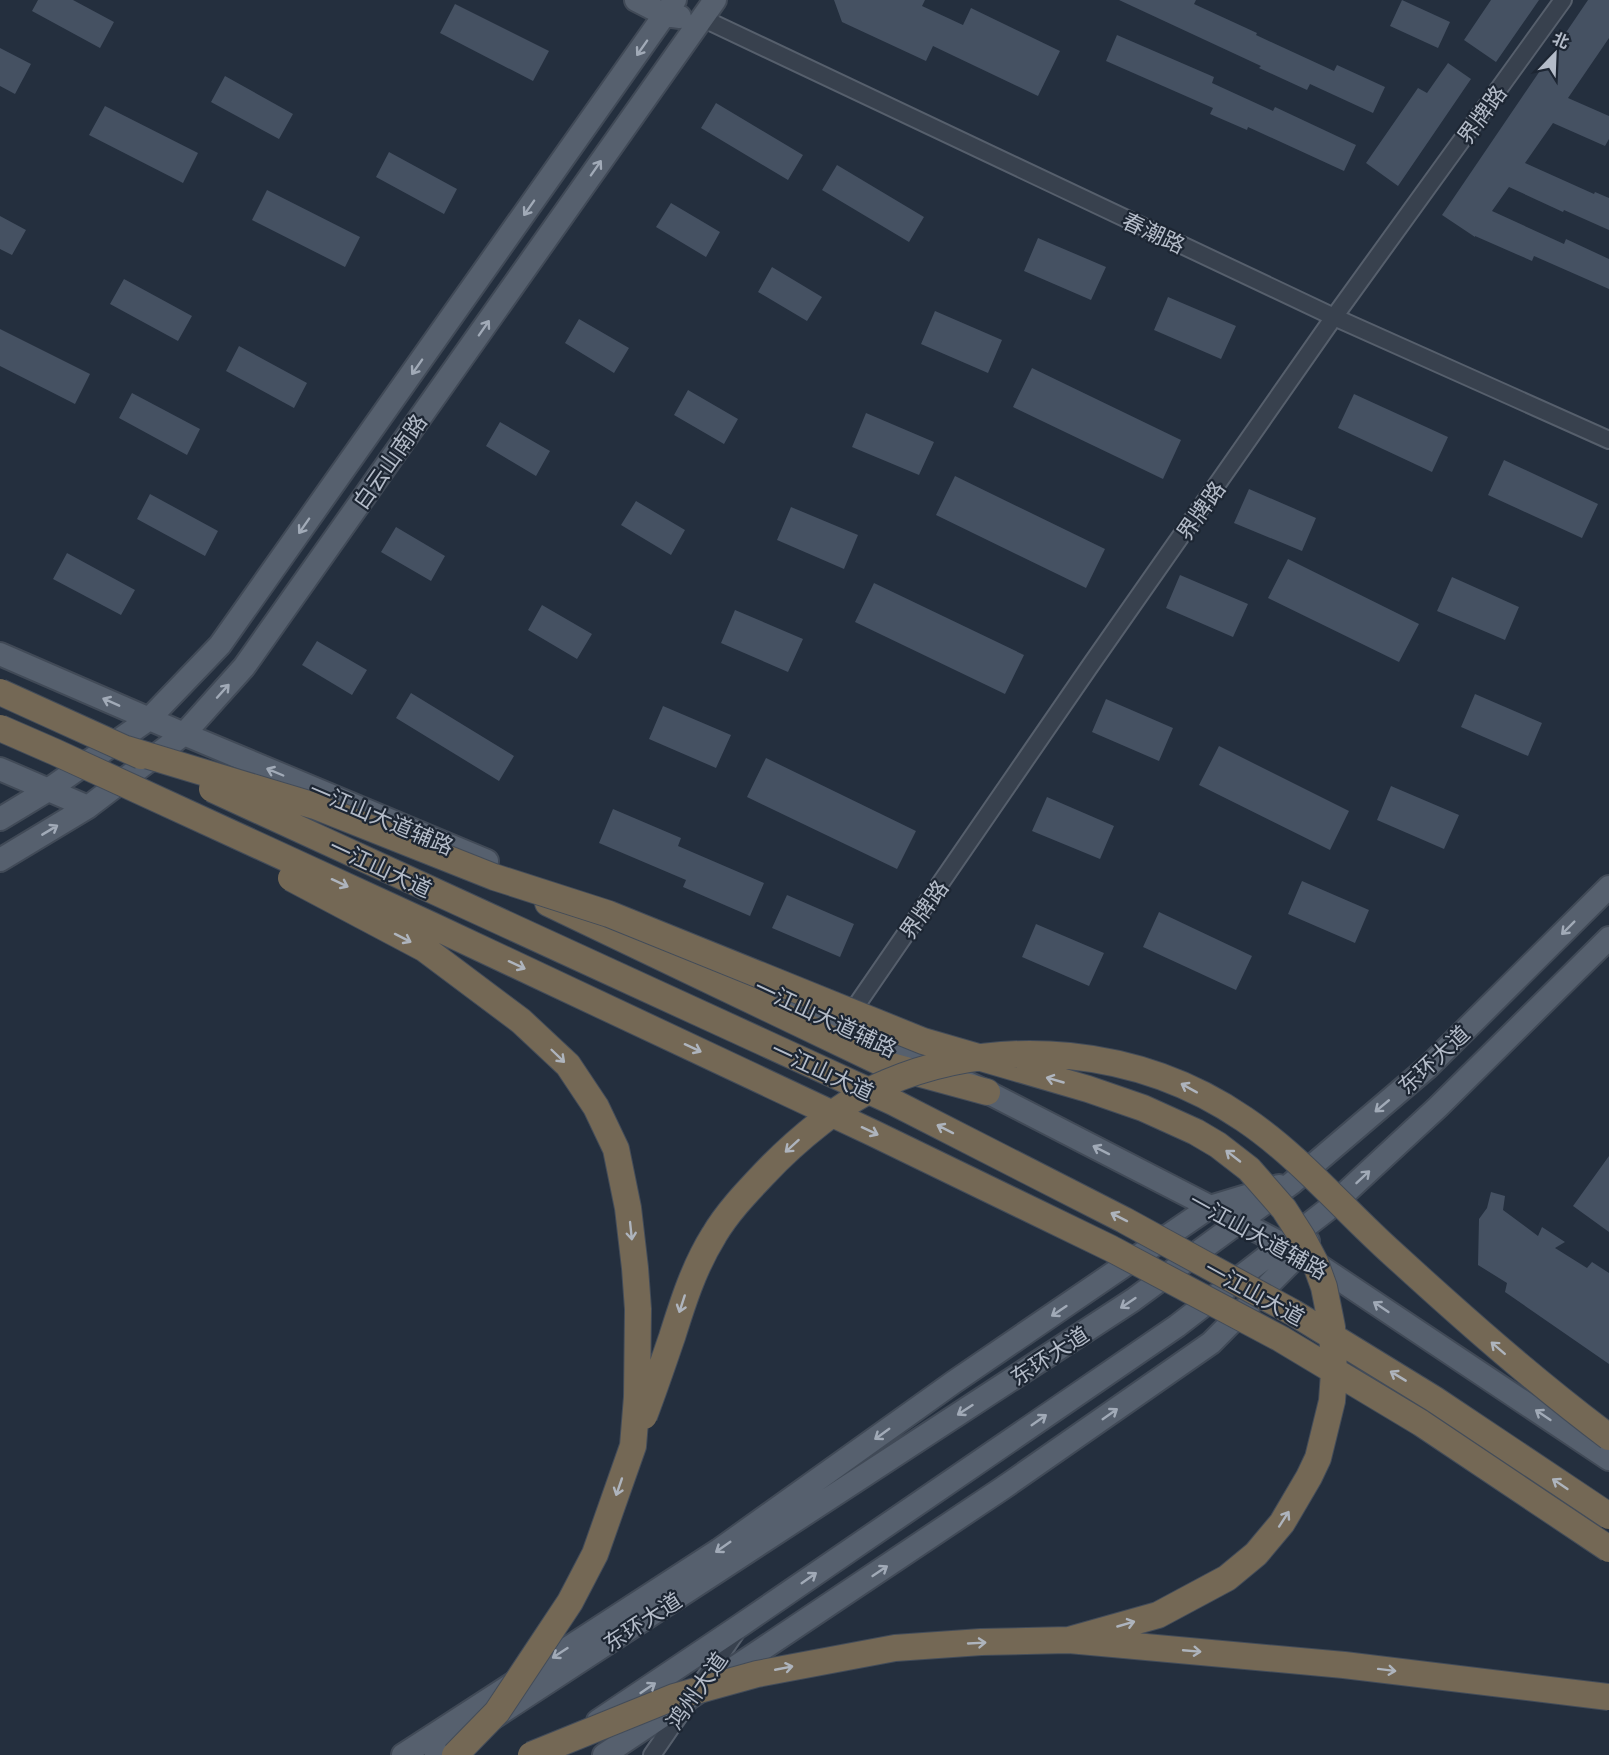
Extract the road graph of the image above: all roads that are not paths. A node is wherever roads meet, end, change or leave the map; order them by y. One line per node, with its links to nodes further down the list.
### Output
1 (636, 0): 4 (main road, 春潮路)
2 (686, 0): 5 (main road, 春潮路)
3 (1563, 0): 6 (street, 界牌路)
4 (670, 8): 5 (main road, 春潮路); 10 (main road, 白云山南路, one-way to 10)
5 (709, 9): 6 (street, 春潮路); 12 (main road, 白云山南路, one-way to 5)
6 (1334, 317): 7 (street, 春潮路); 23 (street, 界牌路)
7 (1609, 440)
8 (0, 654): 10 (main road, 一江山大道辅路, one-way to 8)
9 (0, 692): 13 (highway, 一江山大道, bridge)
10 (149, 719): 12 (main road, 一江山大道辅路); 16 (main road, 白云山南路)
11 (0, 729): 14 (highway, 一江山大道, bridge)
12 (184, 734): 17 (main road, 白云山南路); 23 (main road, 一江山大道辅路, one-way to 12)
13 (126, 749): 20 (highway, bridge); 32 (highway, 一江山大道, one-way to 13, bridge)
14 (55, 752): 30 (highway, one-way to 30, bridge); 33 (highway, 一江山大道, one-way to 33, bridge)
15 (0, 769): 16 (main road)
16 (48, 790): 17 (main road); 18 (main road, 白云山南路)
17 (88, 807): 19 (main road, 白云山南路, one-way to 17)
18 (0, 819)
19 (0, 860)
20 (494, 877): 24 (highway, bridge); 35 (highway, one-way to 20, bridge)
21 (1609, 887): 25 (main road, 东环大道, one-way to 25)
22 (1609, 938): 28 (main road, 东环大道, one-way to 22)
23 (844, 1024): 24 (main road, 一江山大道辅路)
24 (987, 1092): 26 (main road, 一江山大道辅路, one-way to 24)
25 (1292, 1183): 26 (main road); 27 (main road, 东环大道)
26 (1210, 1207): 27 (main road, 一江山大道辅路); 38 (main road, one-way to 38)
27 (1240, 1222): 28 (main road, 一江山大道辅路); 39 (main road, 东环大道, one-way to 39)
28 (1291, 1248): 31 (main road, 一江山大道辅路, one-way to 28); 34 (main road, 东环大道, one-way to 28); 37 (main road, one-way to 28)
29 (1609, 1437): 30 (highway, one-way to 30, bridge)
30 (633, 1446): 40 (highway, one-way to 40, bridge)
31 (1609, 1460)
32 (1609, 1516)
33 (1609, 1549)
34 (741, 1625): 37 (street, 鸿州大道); 42 (main road, 东环大道, one-way to 34)
35 (1069, 1640): 36 (highway, one-way to 36, bridge); 41 (highway, one-way to 35, bridge)
36 (1609, 1697)
37 (691, 1698): 43 (main road); 44 (street, 鸿州大道)
38 (403, 1755)
39 (436, 1755)
40 (455, 1755)
41 (531, 1755)
42 (547, 1755)
43 (604, 1755)
44 (652, 1755)

